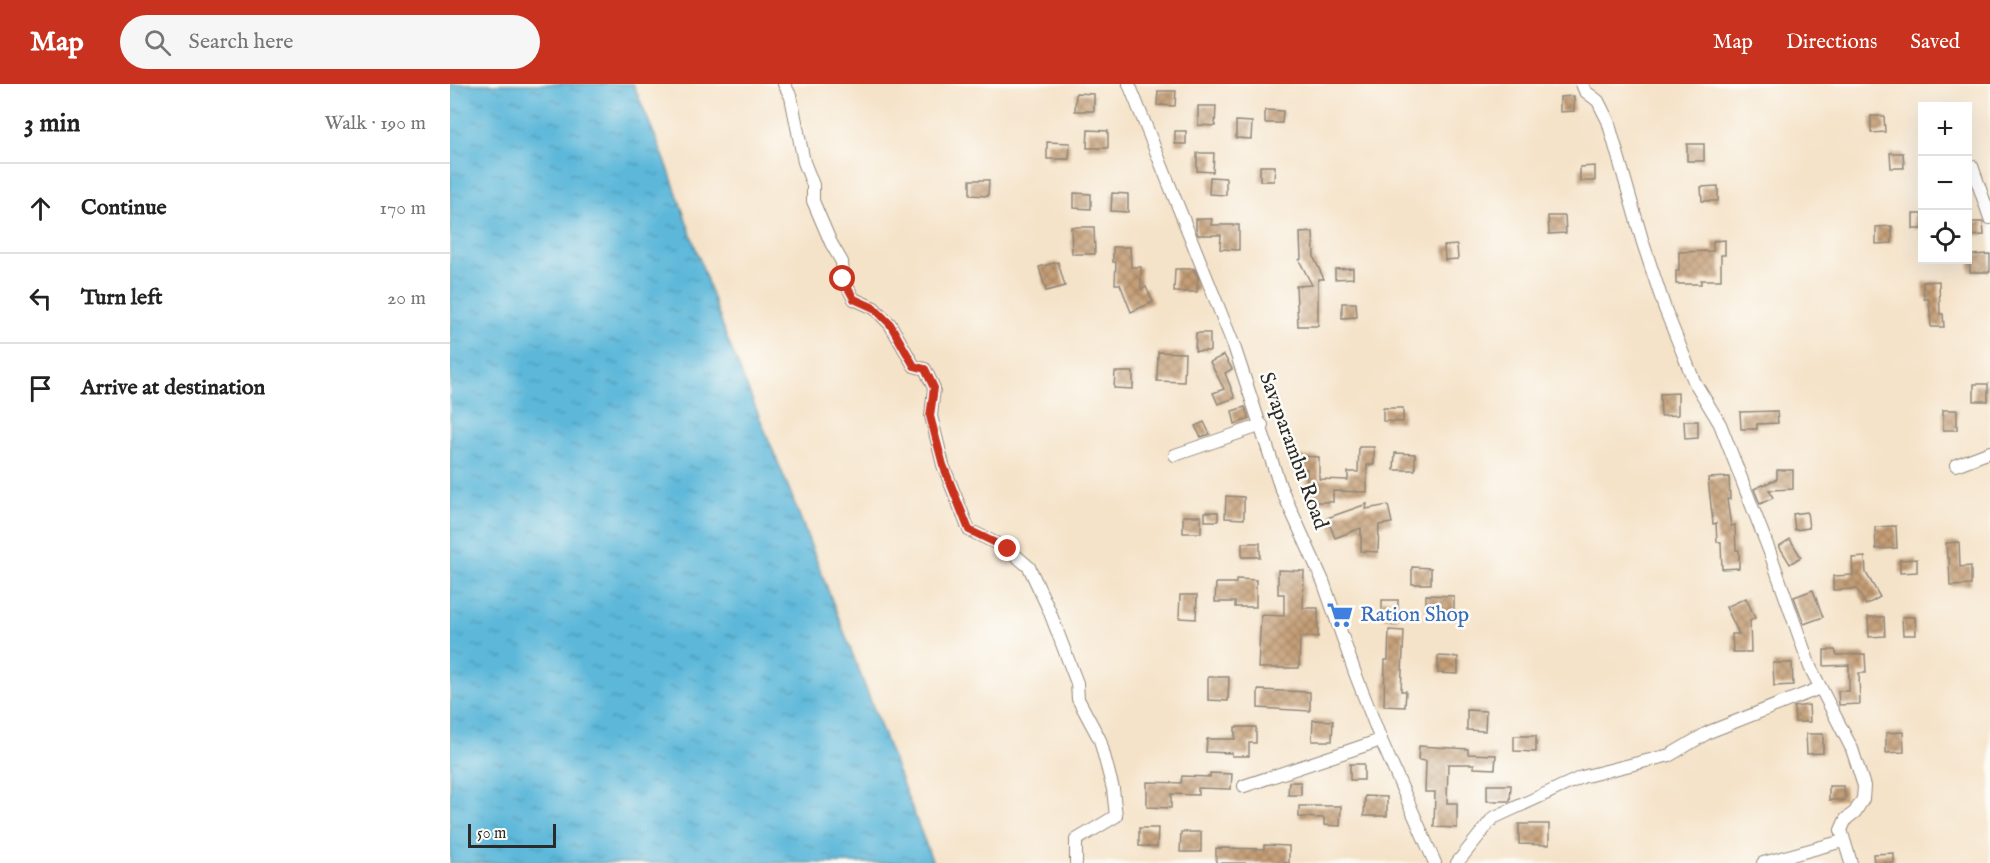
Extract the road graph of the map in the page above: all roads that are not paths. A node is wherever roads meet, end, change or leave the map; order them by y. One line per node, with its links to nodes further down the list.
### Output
1 (784, 84): 14 (street)
2 (1129, 84): 6 (street, Savaparambu Road)
3 (1581, 84): 10 (street)
4 (1972, 166): 5 (street)
5 (1990, 218)
6 (1262, 425): 8 (street); 11 (street, Savaparambu Road)
7 (1990, 452): 9 (street)
8 (1175, 455)
9 (1956, 465)
10 (1820, 688): 13 (street); 16 (street)
11 (1381, 740): 12 (street); 15 (street, Savaparambu Road)
12 (1244, 786)
13 (1843, 841): 17 (street); 18 (street)
14 (1076, 863)
15 (1436, 863)
16 (1457, 863)
17 (1763, 863)
18 (1851, 863)

